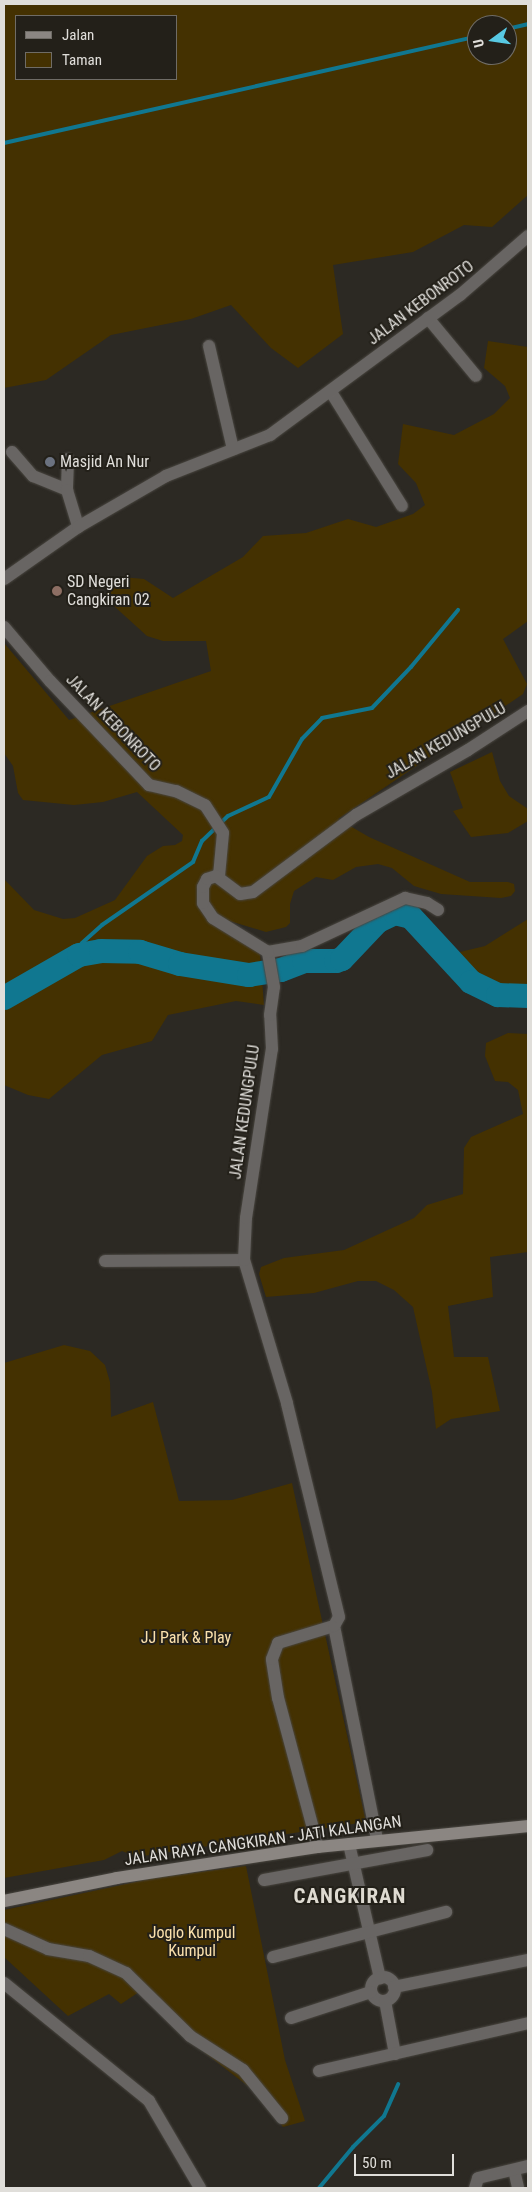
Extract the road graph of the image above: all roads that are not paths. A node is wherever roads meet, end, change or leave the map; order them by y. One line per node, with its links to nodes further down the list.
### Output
1 (528, 236): 2 (street, JALAN KEBONROTO)
2 (428, 318): 4 (street); 5 (street, JALAN KEBONROTO)
3 (209, 346): 6 (street)
4 (476, 376)
5 (331, 392): 6 (street, JALAN KEBONROTO); 10 (street)
6 (233, 449): 11 (street, JALAN KEBONROTO)
7 (12, 452): 9 (street)
8 (68, 459): 9 (street)
9 (67, 490): 11 (street)
10 (402, 506)
11 (78, 527): 12 (street, JALAN KEBONROTO)
12 (4, 579)
13 (4, 627): 15 (street, JALAN KEBONROTO)
14 (528, 712): 15 (street, JALAN KEDUNGPULU)
15 (219, 876): 17 (street)
16 (438, 910): 17 (street)
17 (269, 956): 18 (street, JALAN KEDUNGPULU)
18 (244, 1260): 19 (street); 20 (street, JALAN KEDUNGPULU)
19 (105, 1262)
20 (334, 1626): 22 (street, JALAN KEDUNGPULU); 24 (street)
21 (528, 1826): 22 (street, JALAN RAYA CANGKIRAN - JATI KALANGAN)
22 (377, 1839): 23 (street, JALAN RAYA CANGKIRAN - JATI KALANGAN)
23 (349, 1844): 24 (street, JALAN RAYA CANGKIRAN - JATI KALANGAN); 26 (street)
24 (318, 1847): 28 (street, JALAN RAYA CANGKIRAN - JATI KALANGAN)
25 (427, 1850): 26 (street)
26 (353, 1863): 27 (street); 31 (street)
27 (264, 1880)
28 (4, 1902)
29 (446, 1912): 31 (street)
30 (4, 1929): 43 (street)
31 (367, 1932): 32 (street); 34 (street)
32 (273, 1957)
33 (528, 1960): 36 (street)
34 (380, 1978): 36 (street); 37 (street)
35 (4, 1983): 46 (street)
36 (394, 1987): 38 (street)
37 (371, 1992): 38 (street); 39 (street)
38 (385, 2001): 41 (street)
39 (291, 2018)
40 (528, 2023): 41 (street)
41 (395, 2054): 42 (street)
42 (319, 2071)
43 (282, 2118)
44 (528, 2166): 45 (street)
45 (514, 2170): 47 (street); 48 (street)
46 (200, 2188)
47 (475, 2188)
48 (518, 2188)

